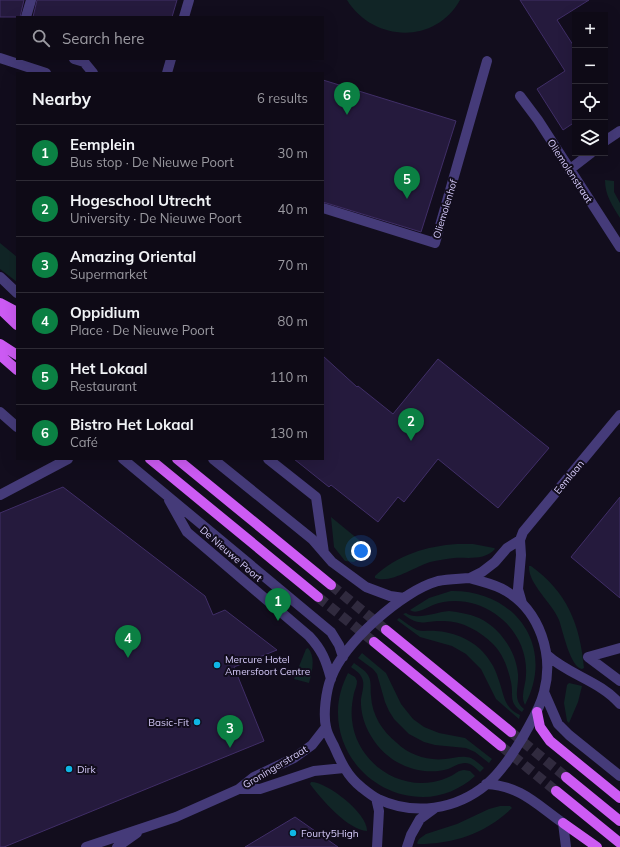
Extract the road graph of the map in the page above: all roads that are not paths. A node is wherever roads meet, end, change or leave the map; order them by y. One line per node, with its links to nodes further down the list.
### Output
1 (31, 0): 3 (street)
2 (189, 0): 4 (street)
3 (26, 16)
4 (184, 16)
5 (0, 58): 9 (street)
6 (77, 60): 10 (street)
7 (171, 60): 11 (street)
8 (487, 61): 17 (street, Oliemolenhof)
9 (43, 72)
10 (92, 72)
11 (167, 72)
12 (520, 96): 16 (street, Oliemolenstraat)
13 (620, 131): 14 (street)
14 (608, 139)
15 (587, 156): 16 (street)
16 (569, 170): 18 (street, Oliemolenstraat)
17 (324, 208)
18 (620, 247)
19 (0, 277): 20 (street)
20 (16, 292)
21 (0, 303): 23 (main road)
22 (0, 309): 24 (main road)
23 (16, 311)
24 (16, 324)
25 (0, 344): 26 (main road)
26 (16, 353)
27 (0, 355): 28 (main road)
28 (16, 369)
29 (0, 412): 31 (street)
30 (620, 415): 40 (street, Eemlaan)
31 (16, 426)
32 (124, 460): 38 (street, De Nieuwe Poort)
33 (151, 460): 44 (main road, De Nieuwe Poort)
34 (177, 460): 43 (main road)
35 (215, 460): 41 (street)
36 (269, 460): 41 (street)
37 (56, 461): 39 (street)
38 (166, 494): 51 (street, De Nieuwe Poort); 52 (street, De Nieuwe Poort)
39 (0, 495)
40 (520, 540): 42 (street, Eemlaan); 46 (street)
41 (324, 553): 45 (street)
42 (470, 578): 45 (street, De Nieuwe Poort); 46 (street, De Nieuwe Poort)
43 (330, 585)
44 (318, 597)
45 (404, 598): 51 (street, De Nieuwe Poort)
46 (522, 603): 50 (street, De Nieuwe Poort)
47 (386, 630): 58 (main road)
48 (374, 642): 59 (main road)
49 (620, 648): 53 (street)
50 (547, 655): 54 (street, De Nieuwe Poort); 55 (street)
51 (343, 657): 52 (street, De Nieuwe Poort)
52 (330, 679): 57 (street, De Nieuwe Poort)
53 (620, 681)
54 (544, 692): 56 (street, De Nieuwe Poort); 61 (street)
55 (620, 704)
56 (537, 712): 63 (street, De Nieuwe Poort); 67 (main road)
57 (326, 727): 60 (street, De Nieuwe Poort); 64 (street, Groningerstraat)
58 (511, 732)
59 (501, 746)
60 (344, 768): 64 (street, Groningerstraat); 66 (street, De Nieuwe Poort)
61 (620, 776)
62 (566, 777): 69 (main road)
63 (486, 784): 68 (street, De Nieuwe Poort); 70 (street)
64 (239, 789): 71 (street, Groningerstraat)
65 (556, 791): 72 (main road)
66 (376, 798): 68 (street, De Nieuwe Poort); 75 (street)
67 (620, 798)
68 (435, 808): 76 (street)
69 (620, 821)
70 (563, 823): 77 (street); 78 (main road)
71 (145, 828): 73 (street, Groningerstraat); 74 (street, Groningerstraat)
72 (620, 843)
73 (86, 847)
74 (117, 847)
75 (377, 847)
76 (407, 847)
77 (566, 847)
78 (597, 847)

